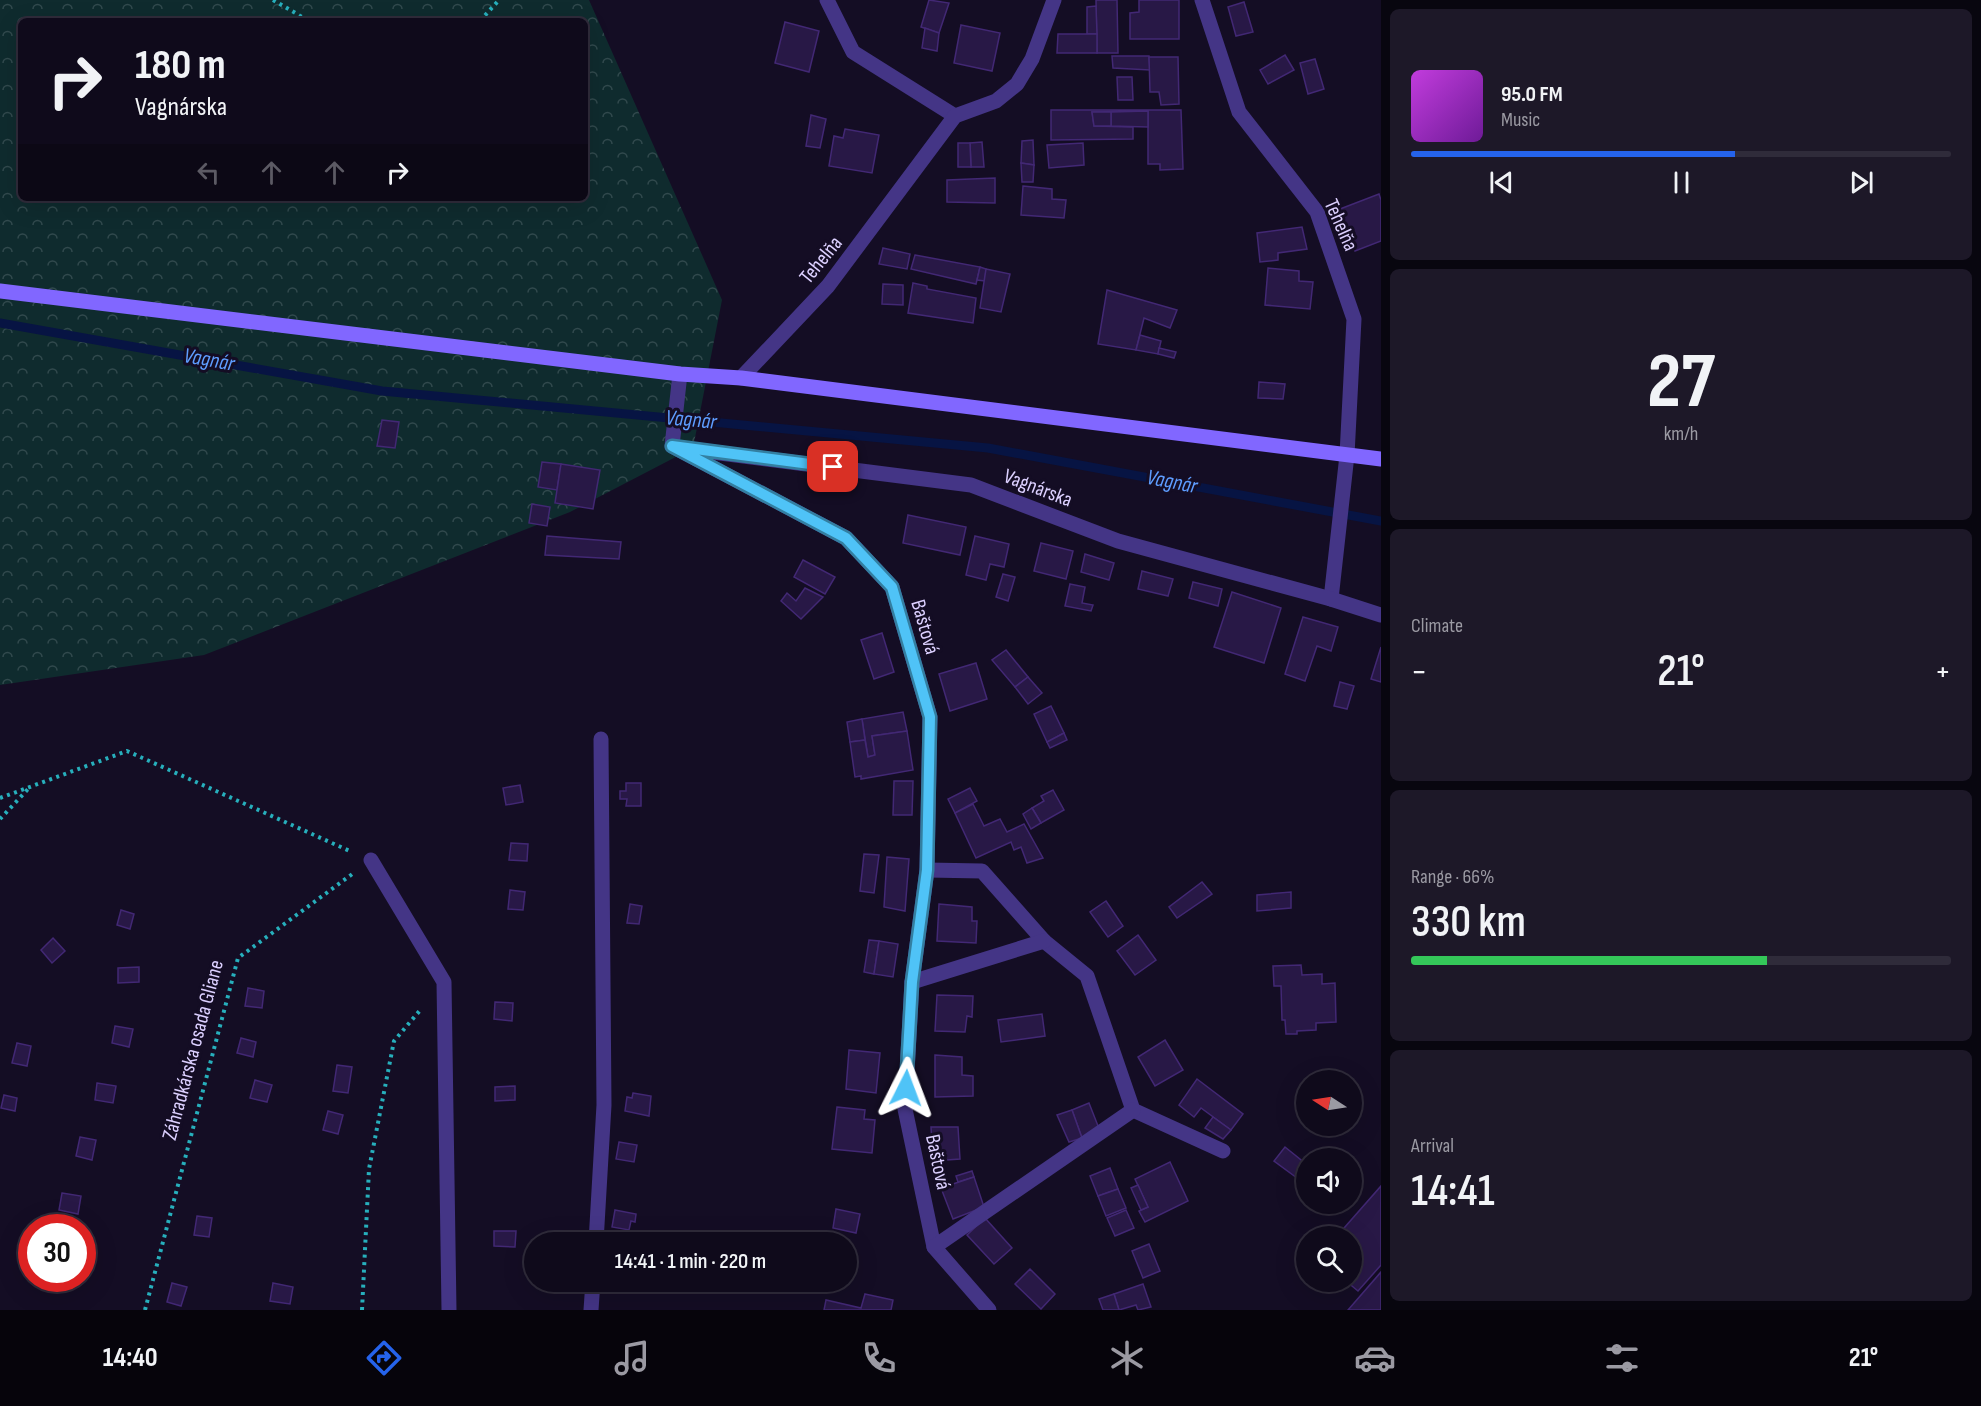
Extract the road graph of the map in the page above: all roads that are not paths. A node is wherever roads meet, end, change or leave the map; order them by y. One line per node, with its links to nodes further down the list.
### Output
1 (827, 0): 4 (street)
2 (1054, 0): 4 (street)
3 (1202, 0): 9 (street, Tehelňa)
4 (955, 116): 7 (street, Tehelňa)
5 (0, 291): 6 (street)
6 (680, 374): 7 (street); 8 (street)
7 (741, 378): 9 (street)
8 (672, 446): 11 (street, Vagnárska); 15 (street, Baštová)
9 (1347, 454): 10 (street); 11 (street, Tehelňa)
10 (1381, 459)
11 (1331, 598): 12 (street, Vagnárska)
12 (1381, 615)
13 (602, 739): 20 (street)
14 (371, 860): 23 (street)
15 (927, 870): 16 (street); 17 (street, Baštová)
16 (1044, 941): 17 (street); 18 (street)
17 (912, 982): 21 (street, Baštová)
18 (1133, 1110): 19 (street); 21 (street)
19 (1223, 1152)
20 (597, 1232)
21 (934, 1247): 25 (street, Baštová)
22 (592, 1292): 24 (street)
23 (449, 1310)
24 (591, 1310)
25 (989, 1310)

